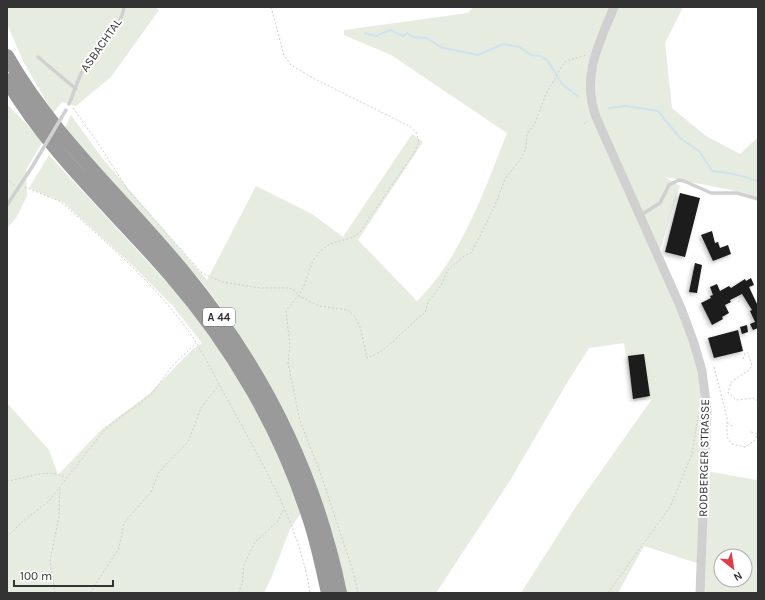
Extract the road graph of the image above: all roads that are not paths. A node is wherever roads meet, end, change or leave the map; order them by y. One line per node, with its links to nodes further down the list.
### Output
1 (124, 7): 6 (lane, ASBACHTAL)
2 (614, 7): 11 (street, RODBERGER STRASSE)
3 (7, 56): 13 (highway, A 44)
4 (38, 57): 6 (lane)
5 (7, 80): 12 (highway, A 44)
6 (76, 89): 7 (lane, ASBACHTAL)
7 (69, 104)
8 (66, 110): 10 (lane, bridge)
9 (758, 199): 11 (lane)
10 (7, 205)
11 (640, 216): 14 (street, RODBERGER STRASSE)
12 (328, 593)
13 (340, 593)
14 (700, 593)

